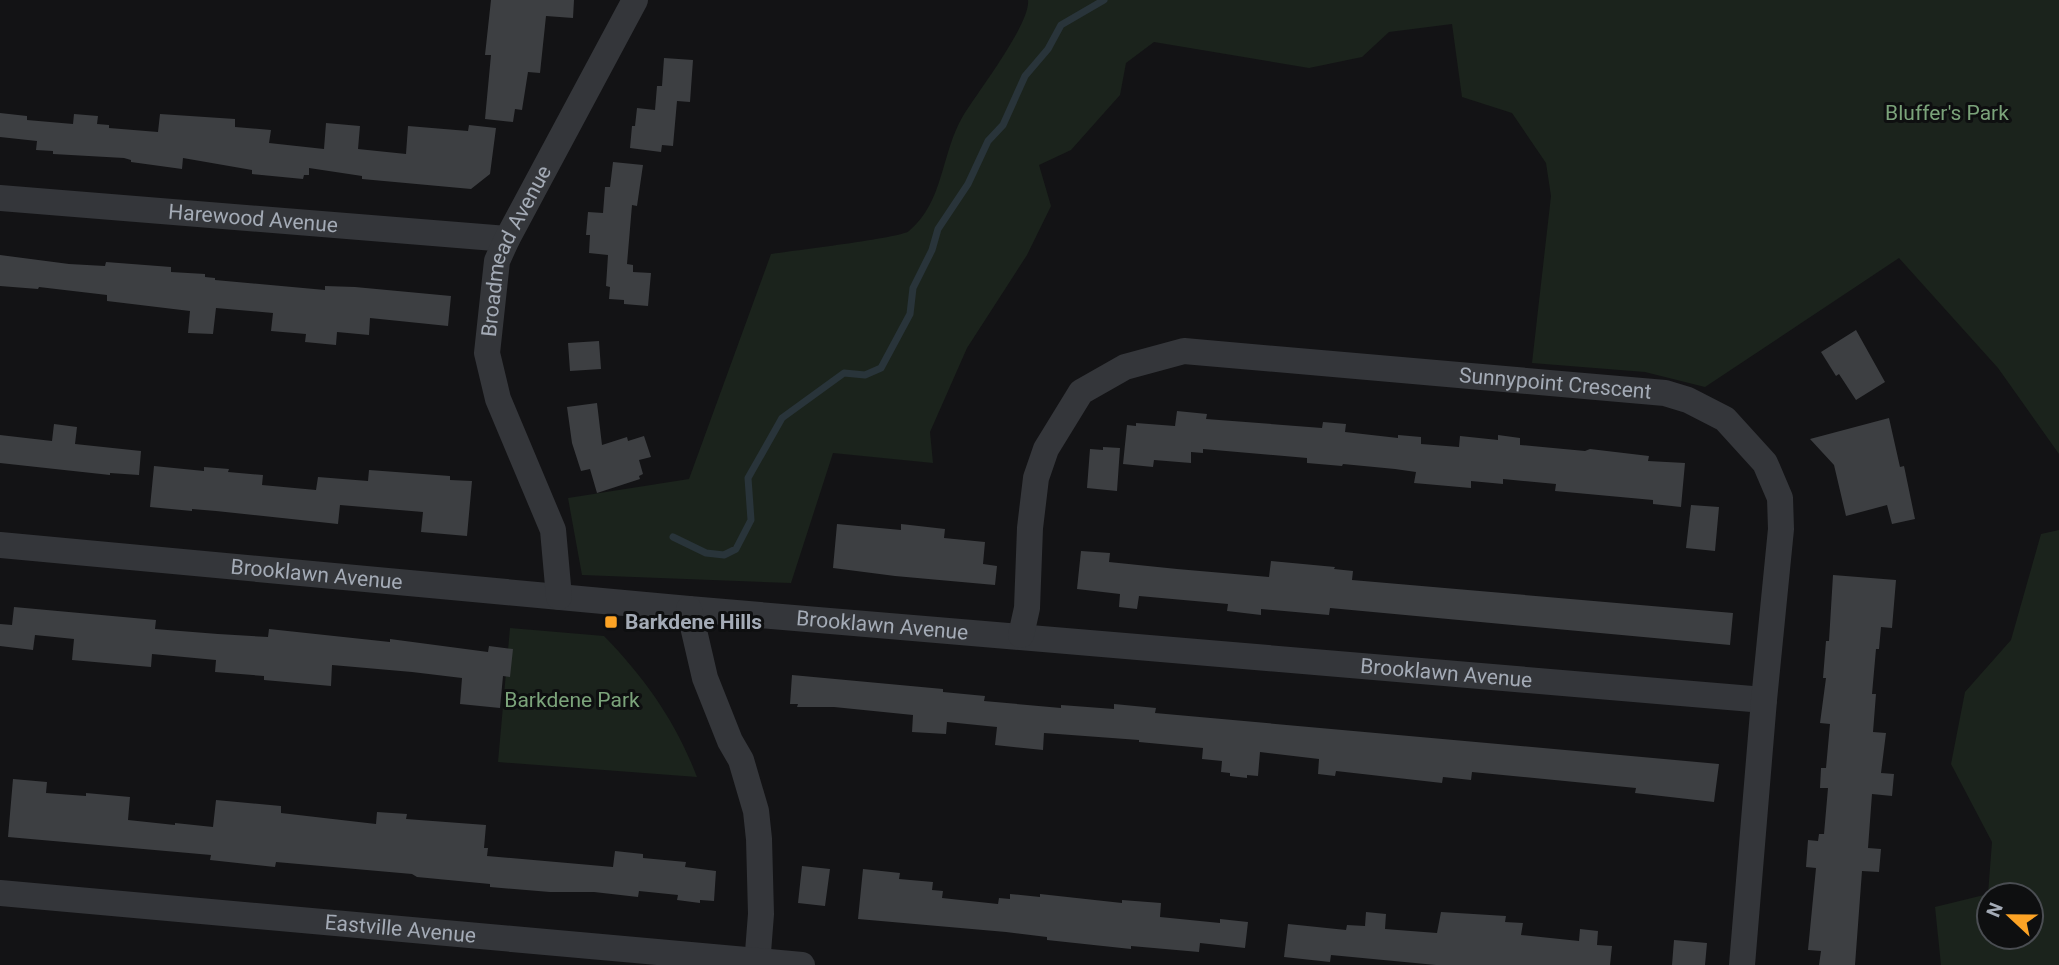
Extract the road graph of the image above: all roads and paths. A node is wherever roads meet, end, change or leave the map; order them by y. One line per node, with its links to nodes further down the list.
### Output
1 (635, 0): 3 (street, Broadmead Avenue)
2 (0, 198): 3 (street, Harewood Avenue)
3 (507, 239): 5 (street, Broadmead Avenue)
4 (0, 545): 5 (street, Brooklawn Avenue)
5 (559, 597): 6 (street, Brooklawn Avenue)
6 (690, 609): 7 (street, Brooklawn Avenue); 10 (street)
7 (1021, 635): 8 (street, Brooklawn Avenue); 8 (street, Sunnypoint Crescent)
8 (1764, 700): 12 (street, Sunnypoint Crescent)
9 (0, 893): 10 (street, Eastville Avenue)
10 (757, 963): 11 (street, Eastville Avenue)
11 (802, 965)
12 (1742, 965)

